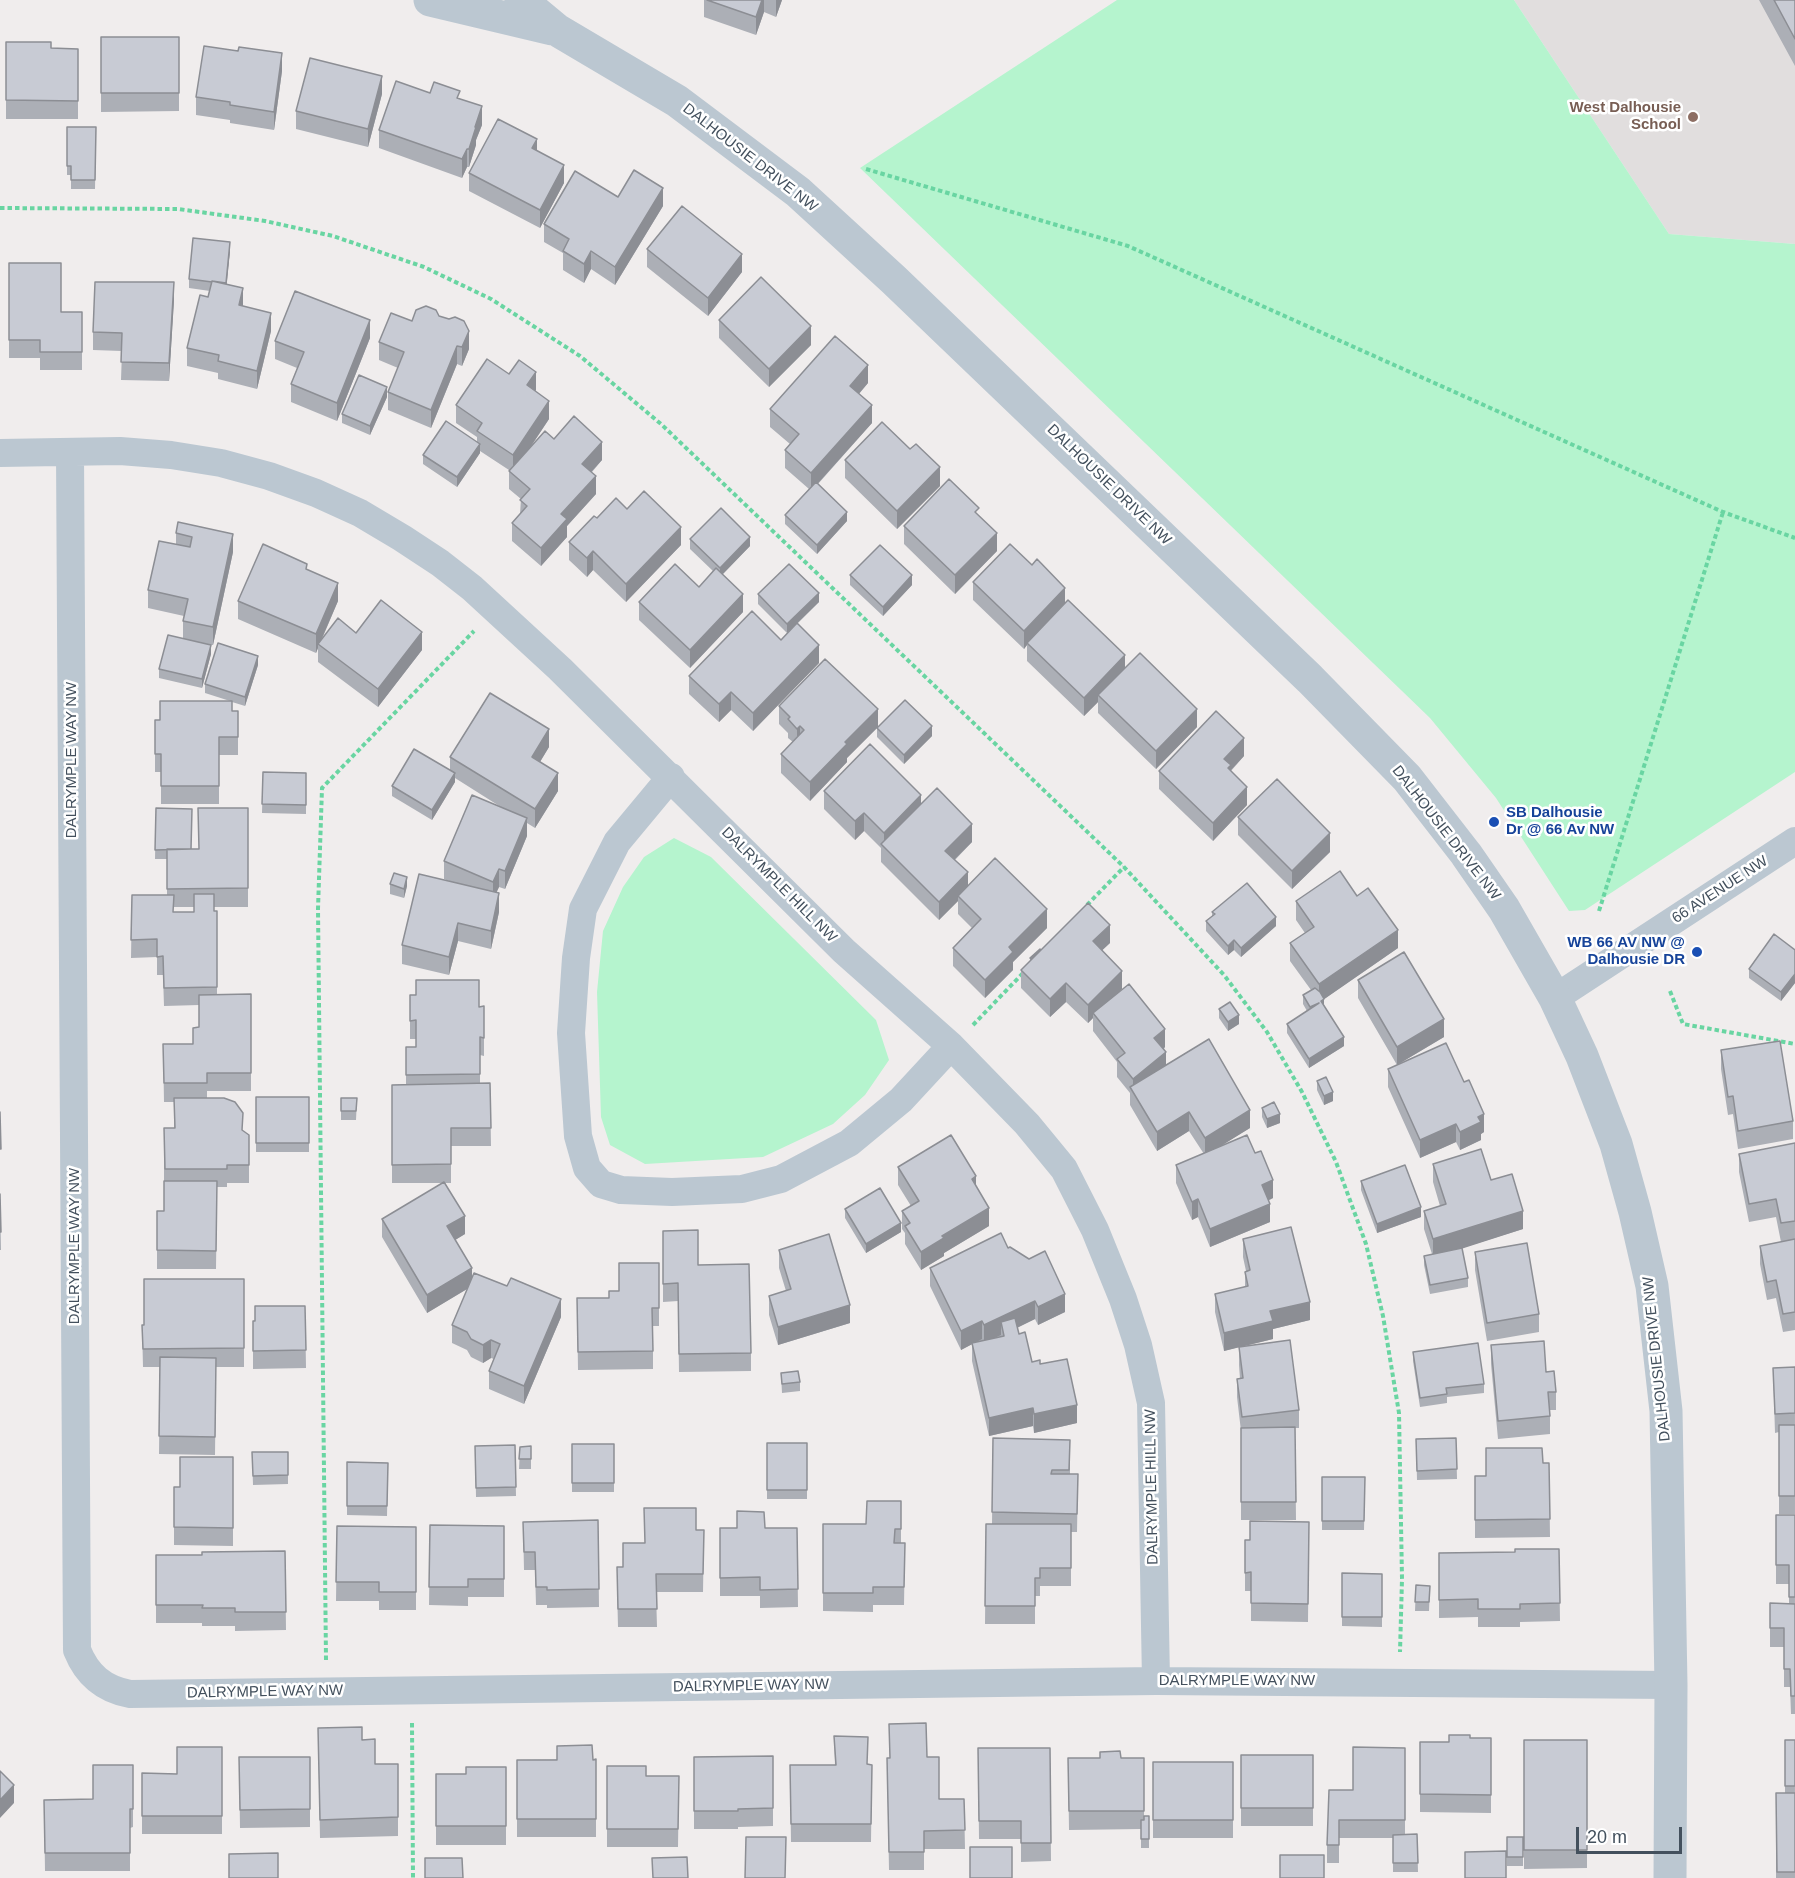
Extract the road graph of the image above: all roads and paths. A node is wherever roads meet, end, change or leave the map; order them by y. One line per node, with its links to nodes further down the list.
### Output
1 (430, 0): 3 (street, DALHOUSIE DRIVE NW)
2 (521, 0): 3 (street, DALHOUSIE DRIVE NW)
3 (557, 30): 18 (street, DALHOUSIE DRIVE NW)
4 (866, 169): 8 (path)
5 (0, 208): 13 (path)
6 (0, 453): 7 (street, DALRYMPLE HILL NW)
7 (70, 453): 10 (street, DALRYMPLE HILL NW); 25 (street, DALRYMPLE WAY NW)
8 (1723, 512): 9 (path); 15 (path)
9 (1795, 538)
10 (495, 609): 11 (street, DALRYMPLE HILL NW); 25 (path)
11 (671, 777): 20 (street, DALRYMPLE HILL NW); 20 (street)
12 (1795, 841): 18 (street, 66 AVENUE NW)
13 (1124, 867): 14 (path); 21 (path)
14 (1083, 910)
15 (1599, 911)
16 (1026, 969): 20 (path)
17 (1670, 991): 19 (path)
18 (1555, 998): 23 (street, DALHOUSIE DRIVE NW)
19 (1795, 1044)
20 (951, 1046): 22 (street, DALRYMPLE HILL NW)
21 (1400, 1652)
22 (1156, 1681): 23 (street, DALRYMPLE WAY NW); 24 (street, DALRYMPLE WAY NW)
23 (1671, 1685): 27 (street, DALHOUSIE DRIVE NW)
24 (411, 1690): 25 (street, DALRYMPLE WAY NW); 26 (path)
25 (327, 1691)
26 (413, 1878)
27 (1670, 1878)

